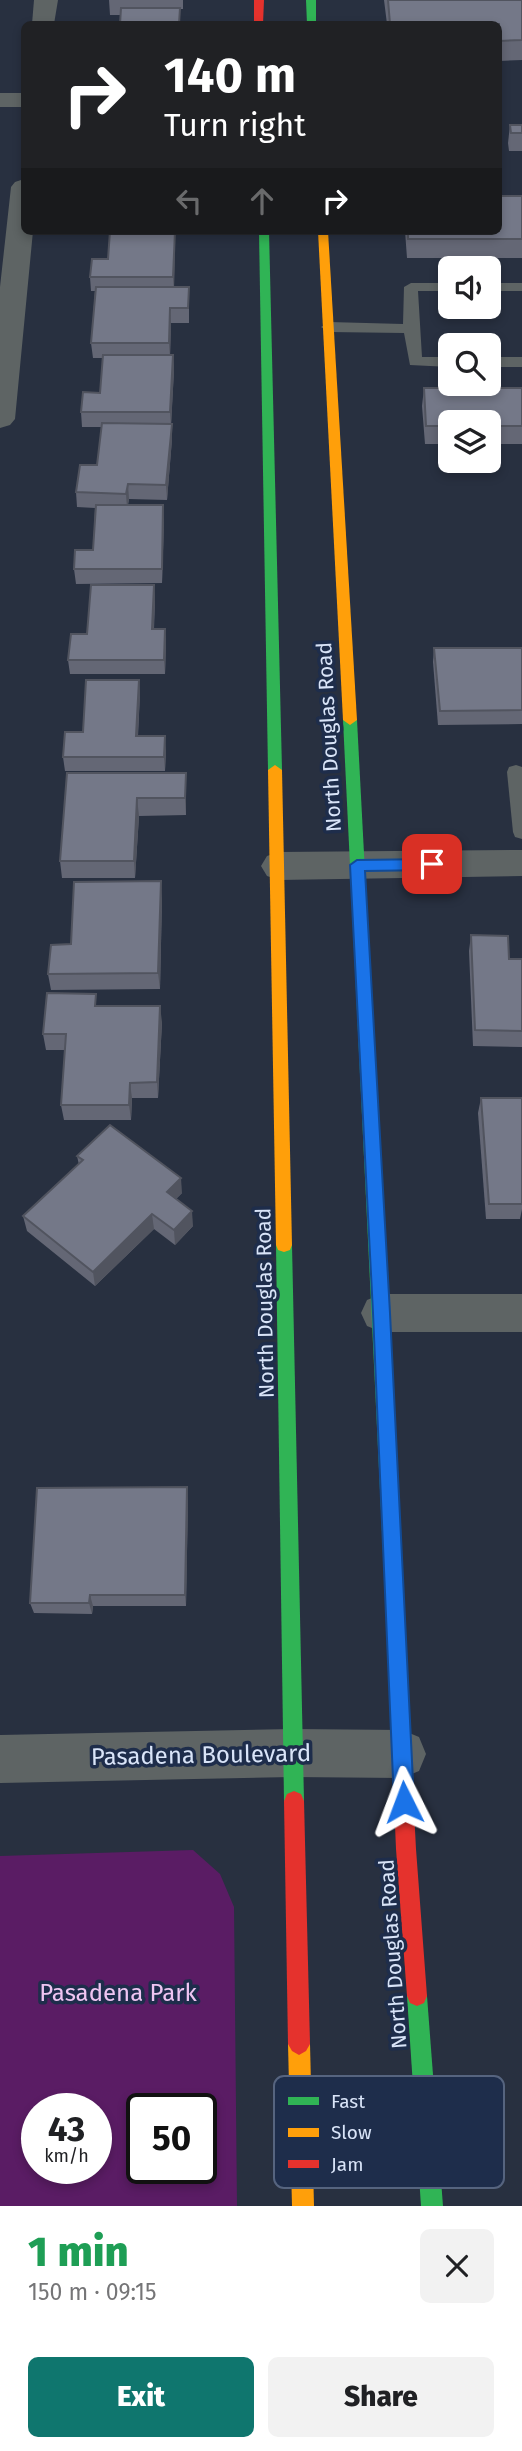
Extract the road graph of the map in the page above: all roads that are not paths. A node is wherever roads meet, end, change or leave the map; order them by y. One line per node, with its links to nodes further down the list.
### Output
1 (46, 0): 4 (street)
2 (259, 0): 5 (main road)
3 (311, 0): 6 (main road)
4 (43, 21)
5 (259, 21)
6 (312, 21)
7 (0, 100): 8 (street)
8 (21, 100)
9 (21, 216): 20 (street)
10 (264, 235): 25 (main road, North Douglas Road)
11 (323, 235): 15 (main road, North Douglas Road)
12 (522, 286): 14 (lane)
13 (438, 287): 16 (lane)
14 (501, 287)
15 (328, 327): 16 (lane); 24 (main road, North Douglas Road)
16 (411, 329): 17 (lane)
17 (438, 362)
18 (501, 362): 19 (lane)
19 (522, 362)
20 (0, 419)
21 (516, 772): 22 (lane)
22 (522, 832)
23 (522, 863): 24 (street)
24 (357, 865): 25 (street); 26 (main road, North Douglas Road)
25 (279, 866): 28 (main road, North Douglas Road)
26 (382, 1313): 27 (street); 29 (main road, North Douglas Road)
27 (522, 1313)
28 (292, 1753): 29 (street, Pasadena Boulevard); 30 (street, Pasadena Boulevard); 31 (main road, North Douglas Road)
29 (402, 1754): 32 (main road, North Douglas Road)
30 (0, 1759)
31 (300, 2076)
32 (423, 2076)
33 (303, 2188): 35 (main road, North Douglas Road)
34 (431, 2188): 36 (main road, North Douglas Road)
35 (303, 2206)
36 (432, 2206)

